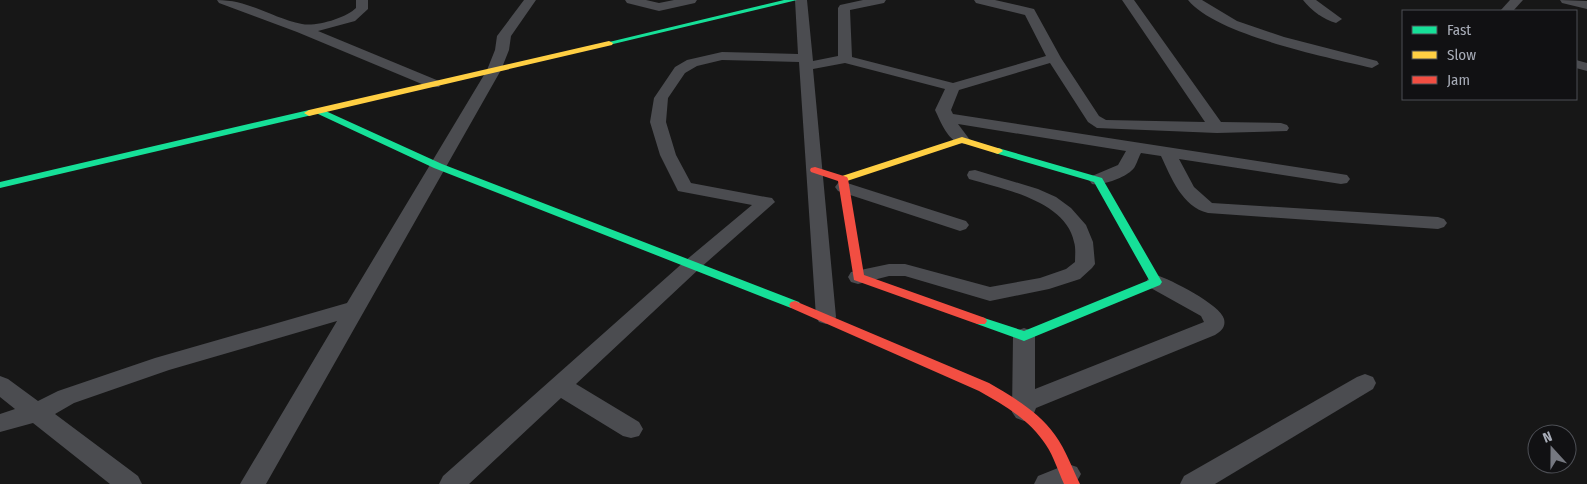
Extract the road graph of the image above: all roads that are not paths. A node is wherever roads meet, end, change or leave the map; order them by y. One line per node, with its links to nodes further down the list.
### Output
1 (223, 0): 18 (street)
2 (266, 0): 18 (street)
3 (362, 0): 20 (street)
4 (530, 0): 25 (street)
5 (631, 0): 6 (street)
6 (690, 0)
7 (793, 0): 25 (street)
8 (801, 0): 23 (street)
9 (880, 0): 22 (street)
10 (980, 0): 21 (street)
11 (1128, 0): 30 (street)
12 (1194, 0): 24 (street)
13 (1309, 0): 19 (street)
14 (1500, 0): 16 (street)
15 (1566, 0): 17 (street)
16 (1512, 5)
17 (1587, 5)
18 (255, 12): 20 (street)
19 (1336, 19)
20 (302, 30): 26 (street)
21 (1054, 58): 27 (street); 30 (street)
22 (845, 59): 23 (street); 27 (street)
23 (806, 62): 36 (street); 44 (street)
24 (1372, 64)
25 (494, 70): 26 (street); 35 (street)
26 (434, 84): 28 (street)
27 (953, 87): 29 (street)
28 (319, 111): 35 (street); 41 (street)
29 (946, 118): 32 (street); 33 (street)
30 (1217, 128): 31 (street)
31 (1280, 128)
32 (962, 140): 39 (street); 40 (street)
33 (1136, 147): 34 (street); 39 (street)
34 (1166, 152): 38 (street); 42 (street)
35 (438, 166): 44 (street); 47 (street)
36 (815, 170): 40 (street); 48 (street)
37 (975, 175): 45 (street)
38 (1341, 179)
39 (1098, 180): 46 (street)
40 (844, 183): 43 (street); 45 (street)
41 (0, 185)
42 (1438, 222)
43 (960, 225)
44 (692, 265): 48 (street); 52 (street)
45 (858, 277): 49 (street)
46 (1156, 282): 49 (street); 53 (street)
47 (356, 308): 54 (street); 59 (street)
48 (826, 317): 53 (street)
49 (1024, 336): 53 (street)
50 (1366, 383): 61 (street)
51 (0, 385): 54 (street)
52 (560, 386): 56 (street); 60 (street)
53 (1024, 408): 57 (street)
54 (36, 413): 55 (street); 58 (street)
55 (0, 423)
56 (631, 430)
57 (1062, 481)
58 (129, 484)
59 (253, 484)
60 (452, 484)
61 (1193, 484)

